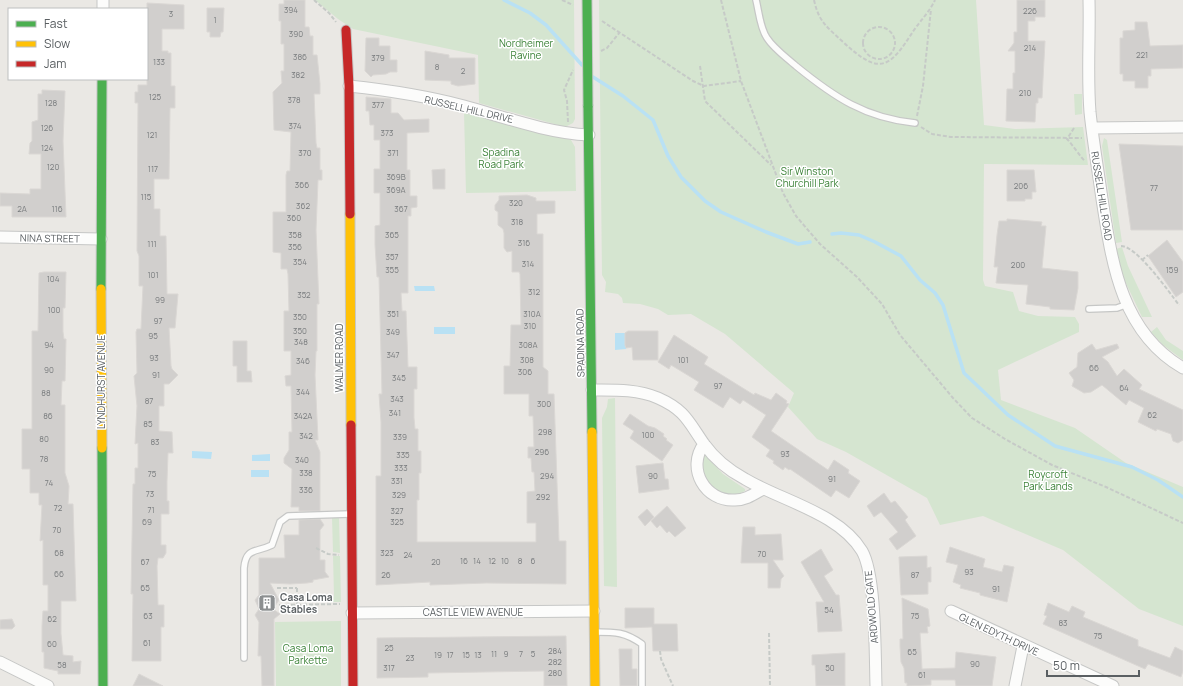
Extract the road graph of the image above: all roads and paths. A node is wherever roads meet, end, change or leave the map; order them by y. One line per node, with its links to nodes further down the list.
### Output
1 (314, 0): 12 (path)
2 (562, 0): 9 (path)
3 (587, 0): 28 (street, SPADINA ROAD, bridge)
4 (721, 0): 20 (path)
5 (756, 0): 23 (lane)
6 (814, 0): 16 (path)
7 (935, 0): 10 (path)
8 (1090, 0): 27 (street, RUSSELL HILL ROAD)
9 (576, 7)
10 (931, 9): 16 (path); 23 (path)
11 (602, 21): 13 (path)
12 (346, 30): 21 (street, WALMER ROAD)
13 (620, 32): 14 (path); 22 (path)
14 (598, 52)
15 (879, 59): 15 (path); 16 (path)
16 (879, 64)
17 (700, 66): 22 (path)
18 (574, 69): 25 (path)
19 (102, 80): 34 (street, LYNDHURST AVENUE)
20 (741, 82): 22 (path); 31 (path)
21 (349, 86): 28 (street, RUSSELL HILL DRIVE); 45 (street, WALMER ROAD)
22 (704, 86): 31 (path)
23 (915, 123): 30 (path)
24 (1183, 127): 27 (street)
25 (569, 128)
26 (1074, 128): 30 (path)
27 (1093, 128): 32 (street, RUSSELL HILL ROAD)
28 (589, 135): 42 (street, SPADINA ROAD)
29 (1084, 138): 30 (path)
30 (1067, 139): 32 (path)
31 (772, 166): 46 (path)
32 (1097, 167): 35 (street, RUSSELL HILL ROAD)
33 (0, 237): 34 (street, NINA STREET)
34 (101, 239): 63 (street, LYNDHURST AVENUE)
35 (1110, 247): 37 (path); 38 (street, RUSSELL HILL ROAD)
36 (1148, 255): 37 (path)
37 (1142, 260): 39 (path)
38 (1128, 304): 40 (lane); 41 (street, RUSSELL HILL ROAD)
39 (1179, 305)
40 (1089, 309)
41 (1183, 368)
42 (592, 390): 43 (street, ARDWOLD GATE); 54 (street, SPADINA ROAD)
43 (704, 444): 44 (street, ARDWOLD GATE); 44 (street)
44 (763, 489): 69 (street, ARDWOLD GATE)
45 (351, 514): 55 (street, WALMER ROAD); 60 (lane)
46 (1183, 524)
47 (316, 548): 48 (path)
48 (333, 554)
49 (277, 588): 50 (path)
50 (297, 604): 51 (path); 52 (path)
51 (343, 604)
52 (279, 605)
53 (951, 611): 58 (street, GLEN EDYTH DRIVE)
54 (594, 612): 55 (street, CASTLE VIEW AVENUE); 56 (street, SPADINA ROAD)
55 (352, 613): 64 (street, WALMER ROAD)
56 (595, 632): 65 (street, SPADINA ROAD); 66 (lane)
57 (769, 633): 68 (path)
58 (1023, 646): 70 (street); 71 (street, GLEN EDYTH DRIVE)
59 (660, 651): 67 (path)
60 (244, 658)
61 (0, 662): 62 (street)
62 (48, 686)
63 (103, 686)
64 (353, 686)
65 (595, 686)
66 (642, 686)
67 (674, 686)
68 (770, 686)
69 (876, 686)
70 (1015, 686)
71 (1114, 686)

